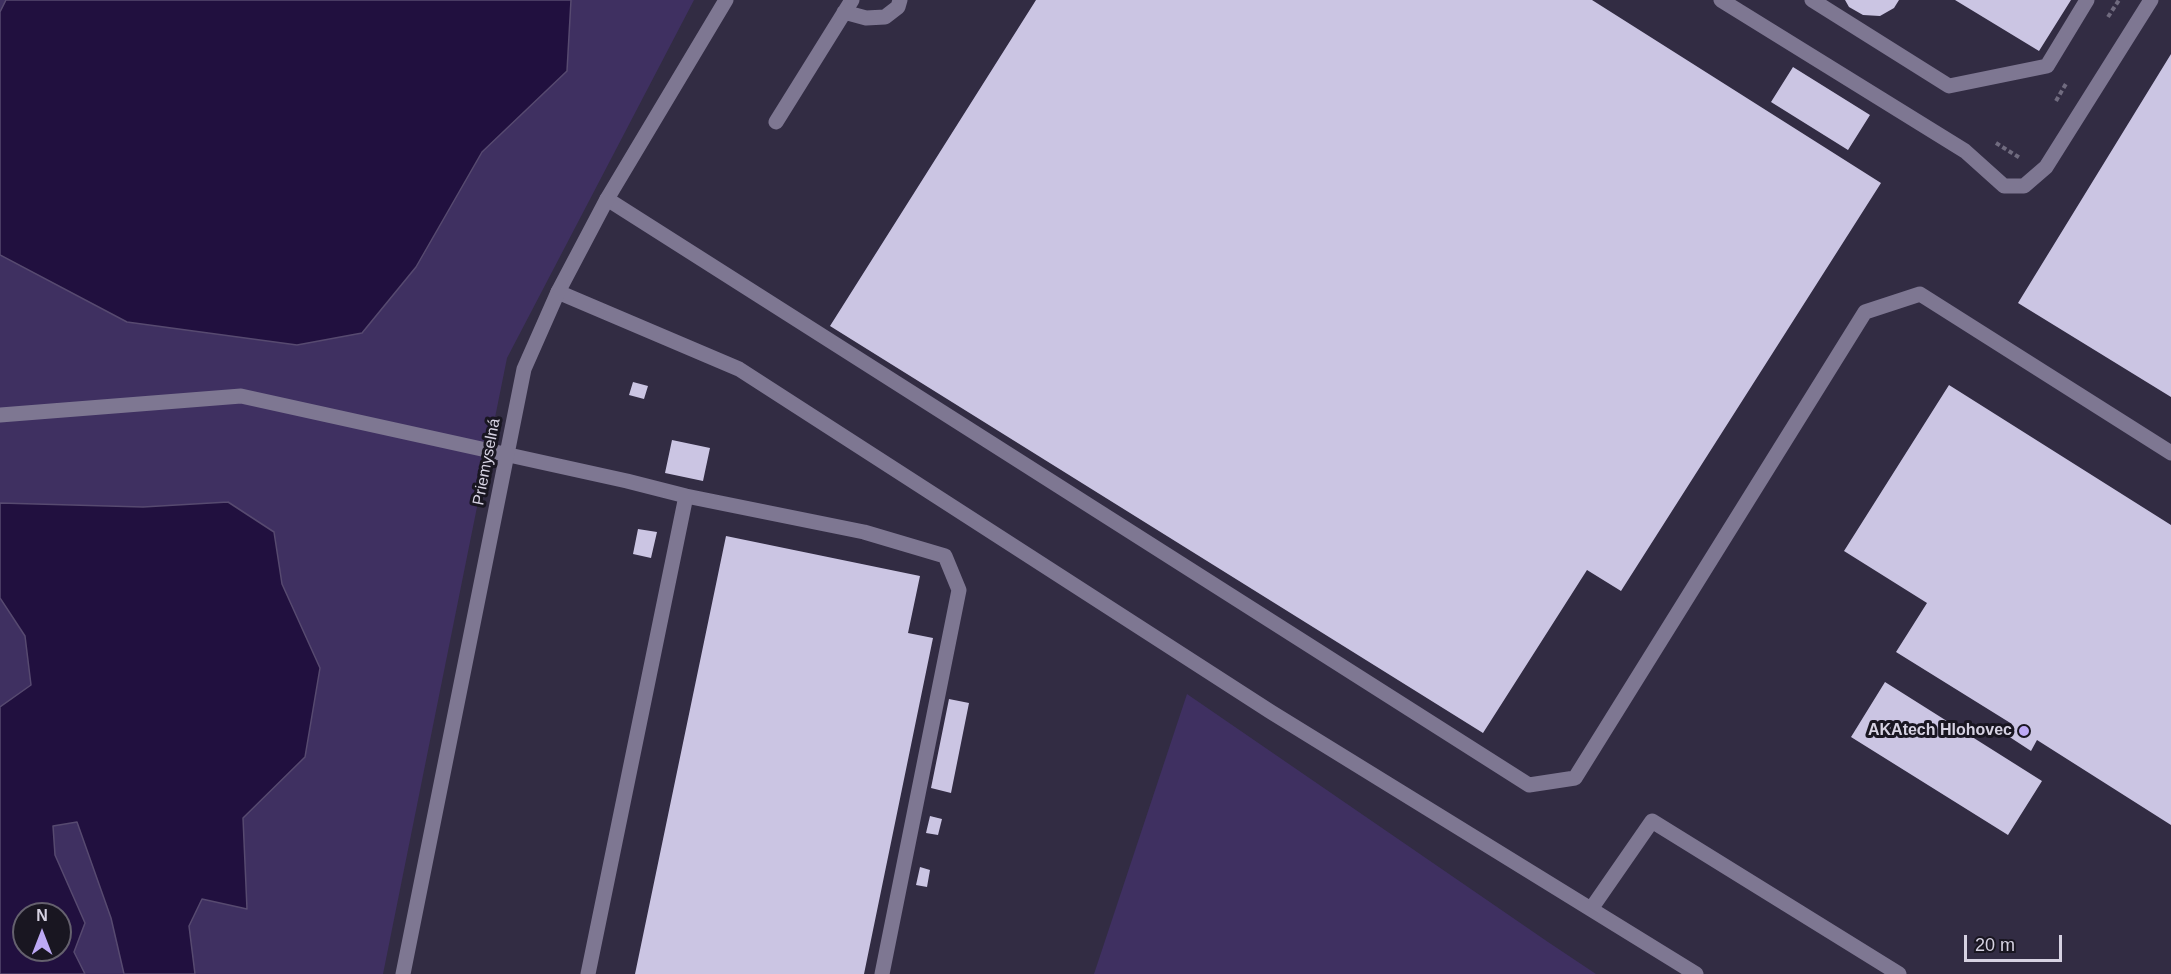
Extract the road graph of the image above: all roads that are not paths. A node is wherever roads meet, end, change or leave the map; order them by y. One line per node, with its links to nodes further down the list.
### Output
1 (726, 0): 9 (street, Priemyselná)
2 (900, 0): 7 (street)
3 (1721, 0): 6 (street)
4 (1812, 0): 5 (street)
5 (2087, 0)
6 (2151, 0)
7 (848, 6): 8 (street)
8 (776, 122)
9 (607, 199): 10 (street, Priemyselná); 12 (street)
10 (558, 292): 13 (street, Priemyselná); 15 (street)
11 (0, 415): 13 (street)
12 (2171, 453)
13 (507, 454): 14 (street); 16 (street, Priemyselná)
14 (686, 496): 17 (street); 18 (street)
15 (1591, 909): 19 (street); 20 (street)
16 (403, 974)
17 (588, 974)
18 (882, 974)
19 (1696, 974)
20 (1899, 974)

